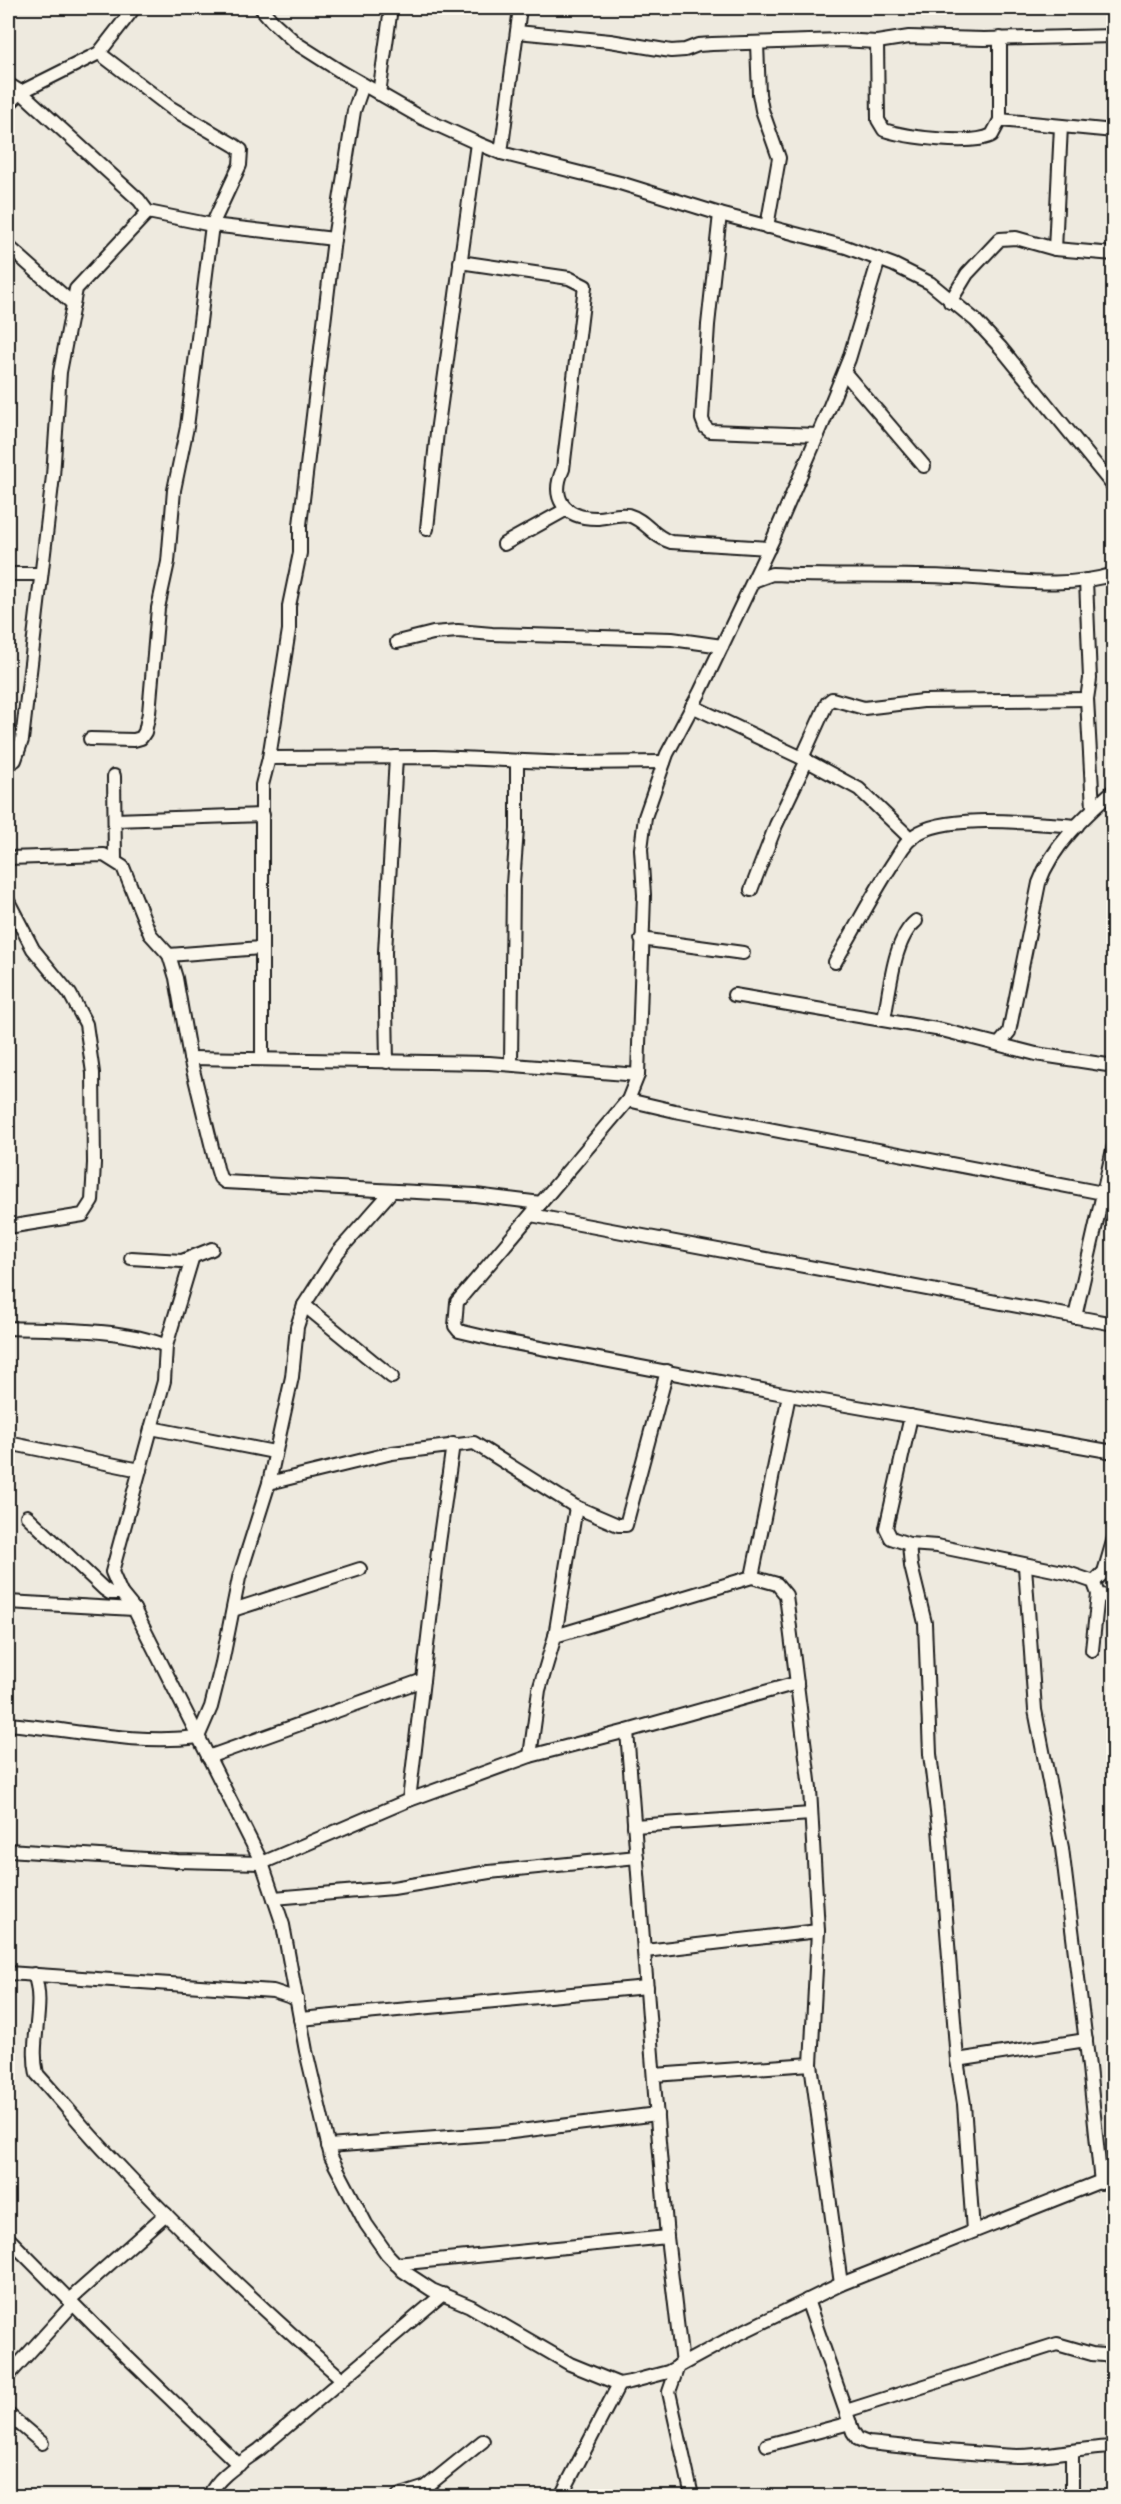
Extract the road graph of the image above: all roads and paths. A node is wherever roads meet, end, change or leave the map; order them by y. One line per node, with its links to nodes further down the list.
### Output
1 (134, 8): 10 (street)
2 (261, 8): 12 (street)
3 (391, 8): 14 (street)
4 (520, 8): 5 (street)
5 (517, 32): 9 (street); 20 (street)
6 (1113, 36): 7 (street)
7 (1000, 38): 8 (street); 16 (street)
8 (877, 42): 9 (street); 16 (street)
9 (757, 44): 24 (street)
10 (99, 53): 13 (street); 23 (street)
11 (8, 84): 13 (street)
12 (363, 85): 14 (street); 25 (street)
13 (21, 92): 15 (street); 21 (street)
14 (379, 94): 19 (street)
15 (8, 105)
16 (1000, 120): 17 (street)
17 (1061, 126): 18 (street); 27 (street)
18 (1113, 130)
19 (477, 143): 20 (street); 30 (street)
20 (501, 153): 22 (street)
21 (148, 212): 23 (street); 32 (street)
22 (720, 214): 24 (street); 34 (street)
23 (212, 225): 25 (street); 52 (street)
24 (767, 226): 29 (street)
25 (334, 239): 54 (street)
26 (8, 246): 32 (street)
27 (1054, 249): 28 (street); 31 (street)
28 (1113, 254)
29 (879, 259): 31 (street); 33 (street)
30 (460, 262): 37 (street); 38 (street)
31 (950, 302): 36 (street)
32 (73, 304): 43 (street)
33 (844, 372): 34 (street); 35 (street)
34 (818, 435): 40 (street)
35 (924, 466)
36 (1113, 487)
37 (567, 509): 39 (street); 40 (street)
38 (427, 529)
39 (504, 544)
40 (769, 548): 41 (street)
41 (763, 560): 44 (street); 47 (street)
42 (8, 574): 43 (street)
43 (40, 574): 58 (street)
44 (772, 574): 46 (street); 47 (street)
45 (1113, 574): 46 (street)
46 (1086, 580): 50 (street)
47 (753, 581): 49 (street)
48 (397, 642): 49 (street)
49 (722, 646): 51 (street)
50 (1087, 699): 55 (street); 61 (street)
51 (692, 706): 55 (street); 57 (street)
52 (90, 739)
53 (396, 757): 54 (street); 56 (street); 83 (street)
54 (269, 758): 62 (street)
55 (804, 759): 65 (street); 68 (street)
56 (517, 761): 57 (street); 84 (street)
57 (664, 762): 71 (street)
58 (8, 765)
59 (114, 776): 63 (street)
60 (1113, 790): 61 (street)
61 (1094, 808): 64 (street)
62 (262, 815): 63 (street); 72 (street)
63 (115, 820): 67 (street)
64 (1077, 826): 65 (street); 78 (street)
65 (911, 839): 75 (street)
66 (8, 858): 67 (street)
67 (115, 860): 74 (street)
68 (751, 890)
69 (8, 901): 93 (street)
70 (916, 921): 77 (street)
71 (641, 939): 73 (street); 86 (street)
72 (261, 948): 74 (street); 82 (street)
73 (743, 953)
74 (169, 955): 81 (street)
75 (835, 962)
76 (734, 995): 77 (street)
77 (884, 1019): 79 (street)
78 (1009, 1032): 79 (street); 80 (street)
79 (999, 1044): 80 (street)
80 (1015, 1048): 85 (street)
81 (190, 1058): 82 (street); 89 (street)
82 (262, 1059): 83 (street)
83 (387, 1062): 84 (street)
84 (511, 1064): 86 (street)
85 (1113, 1066)
86 (638, 1075): 87 (street)
87 (628, 1100): 90 (street); 91 (street)
88 (1113, 1145): 90 (street)
89 (391, 1192): 91 (street); 97 (street)
90 (1103, 1192): 98 (street)
91 (541, 1203): 92 (street)
92 (531, 1215): 98 (street); 102 (street)
93 (8, 1227)
94 (212, 1249): 96 (street)
95 (131, 1258): 96 (street)
96 (192, 1259): 101 (street)
97 (304, 1305): 103 (street); 109 (street)
98 (1075, 1317): 99 (street)
99 (1113, 1324)
100 (8, 1328): 101 (street)
101 (166, 1346): 106 (street)
102 (667, 1371): 104 (street); 113 (street)
103 (392, 1377)
104 (789, 1395): 105 (street); 119 (street)
105 (911, 1416): 110 (street); 116 (street)
106 (151, 1428): 109 (street); 111 (street)
107 (8, 1443): 111 (street)
108 (453, 1444): 112 (street); 113 (street); 128 (street)
109 (274, 1452): 112 (street)
110 (1113, 1452)
111 (140, 1470): 121 (street)
112 (269, 1483): 125 (street)
113 (576, 1507): 126 (street)
114 (27, 1516): 121 (street)
115 (1113, 1538): 120 (street)
116 (909, 1544): 117 (street); 154 (street)
117 (1025, 1566): 120 (street); 153 (street)
118 (360, 1569): 125 (street)
119 (752, 1577): 126 (street); 129 (street)
120 (1096, 1588): 122 (street); 127 (street)
121 (121, 1593): 124 (street)
122 (1113, 1598)
123 (8, 1602): 124 (street)
124 (134, 1609): 132 (street)
125 (233, 1610): 132 (street)
126 (555, 1636): 134 (street)
127 (1092, 1650)
128 (423, 1680): 133 (street); 135 (street)
129 (797, 1683): 131 (street); 136 (street)
130 (8, 1724): 132 (street)
131 (627, 1731): 134 (street); 137 (street)
132 (198, 1737): 133 (street)
133 (208, 1756): 140 (street)
134 (530, 1756): 135 (street)
135 (409, 1800): 140 (street)
136 (811, 1814): 137 (street); 142 (street)
137 (634, 1826): 139 (street)
138 (8, 1850): 140 (street)
139 (638, 1857): 141 (street); 143 (street)
140 (262, 1863): 141 (street)
141 (274, 1898): 147 (street)
142 (818, 1931): 143 (street); 155 (street)
143 (645, 1951): 148 (street)
144 (8, 1973): 145 (street)
145 (34, 1974): 146 (street); 149 (street)
146 (51, 1976): 149 (street); 150 (street)
147 (293, 1979): 150 (street); 151 (street)
148 (647, 1987): 152 (street); 156 (street)
149 (39, 1988): 161 (street)
150 (273, 1991): 151 (street)
151 (297, 1999): 152 (street)
152 (300, 2019): 158 (street)
153 (1086, 2040): 154 (street); 160 (street)
154 (957, 2060): 162 (street)
155 (811, 2064): 156 (street); 166 (street)
156 (654, 2075): 157 (street)
157 (657, 2114): 158 (street); 163 (street)
158 (328, 2146): 165 (street)
159 (1113, 2176): 160 (street)
160 (1101, 2183): 162 (street)
161 (166, 2214): 169 (street); 173 (street)
162 (973, 2231): 166 (street)
163 (667, 2237): 165 (street); 171 (street)
164 (8, 2238): 169 (street)
165 (396, 2264): 167 (street)
166 (841, 2284): 168 (street)
167 (443, 2294): 173 (street); 175 (street)
168 (807, 2300): 171 (street); 178 (street)
169 (71, 2302): 172 (street); 184 (street)
170 (1113, 2356): 178 (street)
171 (680, 2365): 174 (street); 176 (street)
172 (8, 2376)
173 (342, 2379): 184 (street)
174 (647, 2379): 175 (street); 176 (street)
175 (619, 2384): 189 (street)
176 (669, 2392): 190 (street)
177 (8, 2414): 180 (street)
178 (848, 2417): 181 (street); 183 (street)
179 (483, 2441): 185 (street)
180 (42, 2443)
181 (768, 2445)
182 (1113, 2447): 183 (street)
183 (1072, 2451): 191 (street)
184 (239, 2465): 186 (street)
185 (426, 2487): 187 (street); 188 (street)
186 (209, 2496)
187 (398, 2496)
188 (436, 2496)
189 (561, 2496)
190 (692, 2496)
191 (1072, 2496)

